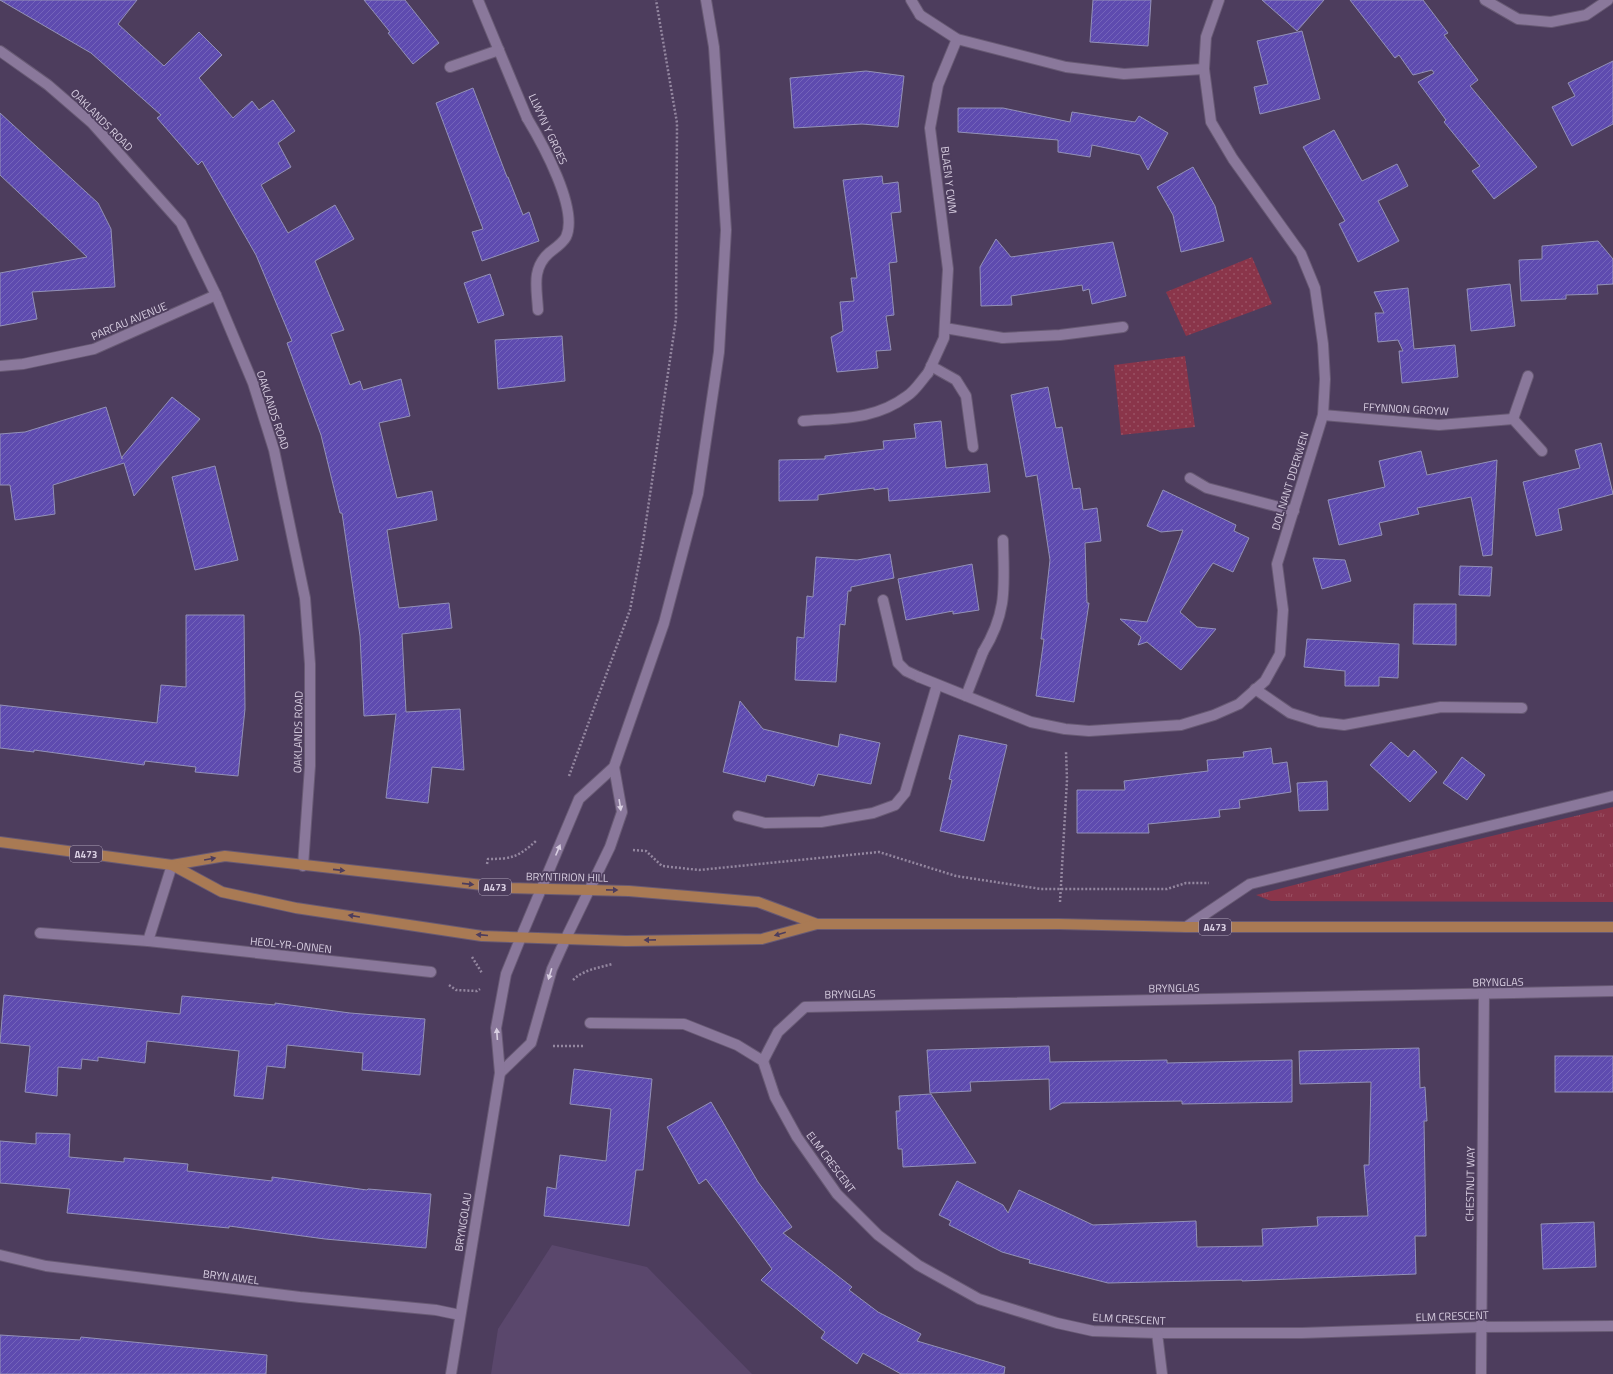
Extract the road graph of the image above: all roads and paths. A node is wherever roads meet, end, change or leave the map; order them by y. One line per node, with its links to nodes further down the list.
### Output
1 (478, 0): 9 (street, LLWYN Y GROES)
2 (656, 0): 36 (path)
3 (706, 0): 34 (street)
4 (912, 0): 8 (street)
5 (1219, 0): 12 (street, DOL NANT DDERWEN)
6 (1485, 0): 7 (street)
7 (1608, 0)
8 (957, 39): 12 (street); 16 (street, BLAEN Y CWM)
9 (500, 50): 11 (street); 14 (street, LLWYN Y GROES)
10 (0, 51): 13 (street, OAKLANDS ROAD)
11 (450, 67)
12 (1204, 68): 20 (street, DOL NANT DDERWEN)
13 (216, 295): 17 (street, PARCAU AVENUE); 41 (street, OAKLANDS ROAD)
14 (538, 310)
15 (1123, 327): 16 (street)
16 (945, 328): 18 (street, BLAEN Y CWM)
17 (0, 366)
18 (930, 370): 22 (street, BLAEN Y CWM); 23 (street)
19 (1528, 376): 21 (street)
20 (1323, 415): 21 (street, FFYNNON GROYW); 26 (street, DOL NANT DDERWEN)
21 (1513, 419): 24 (street)
22 (803, 421)
23 (973, 447)
24 (1542, 451)
25 (1190, 478): 26 (street)
26 (1294, 511): 30 (street, DOL NANT DDERWEN)
27 (1003, 540): 31 (street)
28 (883, 600): 29 (street, DOL NANT DDERWEN)
29 (937, 685): 31 (street, DOL NANT DDERWEN); 37 (street)
30 (1255, 689): 32 (street); 33 (street, DOL NANT DDERWEN)
31 (966, 696): 33 (street, DOL NANT DDERWEN)
32 (1522, 708)
33 (1065, 729): 45 (path)
34 (614, 766): 36 (street); 39 (street, one-way to 39)
35 (1613, 796): 48 (street)
36 (579, 798): 43 (street, BRYNGOLAU, one-way to 36)
37 (738, 816)
38 (0, 842): 40 (main road, BRYNTIRION HILL / A473)
39 (610, 847): 44 (street); 45 (path)
40 (172, 865): 41 (main road, BRYNTIRION HILL / A473, one-way to 41); 51 (main road, BRYNTIRION HILL / A473, one-way to 40); 53 (street)
41 (303, 866): 43 (main road, BRYNTIRION HILL / A473, one-way to 43)
42 (1210, 883): 45 (path)
43 (541, 889): 44 (main road, BRYNTIRION HILL / A473); 51 (street, BRYNGOLAU)
44 (590, 890): 46 (main road, BRYNTIRION HILL / A473, one-way to 46); 52 (street)
45 (1061, 890): 47 (path)
46 (817, 924): 47 (main road, A473); 52 (main road, A473, one-way to 52)
47 (1059, 924): 48 (main road, A473)
48 (1186, 927): 49 (main road, A473)
49 (1613, 927)
50 (40, 933): 53 (street, HEOL-YR-ONNEN)
51 (521, 937): 52 (main road, A473); 59 (street, BRYNGOLAU, one-way to 51)
52 (566, 938): 59 (street, one-way to 59)
53 (148, 942): 54 (street, HEOL-YR-ONNEN)
54 (431, 972)
55 (1613, 991): 56 (street, BRYNGLAS)
56 (1484, 994): 58 (street, BRYNGLAS); 63 (street, CHESTNUT WAY)
57 (590, 1023): 58 (street)
58 (762, 1060): 64 (street, ELM CRESCENT)
59 (500, 1073): 61 (street, BRYNGOLAU)
60 (0, 1256): 61 (street, BRYN AWEL)
61 (460, 1315): 65 (street, BRYNGOLAU)
62 (1613, 1326): 63 (street, ELM CRESCENT)
63 (1481, 1327): 64 (street, ELM CRESCENT); 67 (street, CHESTNUT WAY)
64 (1158, 1333): 66 (street)
65 (451, 1374)
66 (1162, 1374)
67 (1481, 1374)

